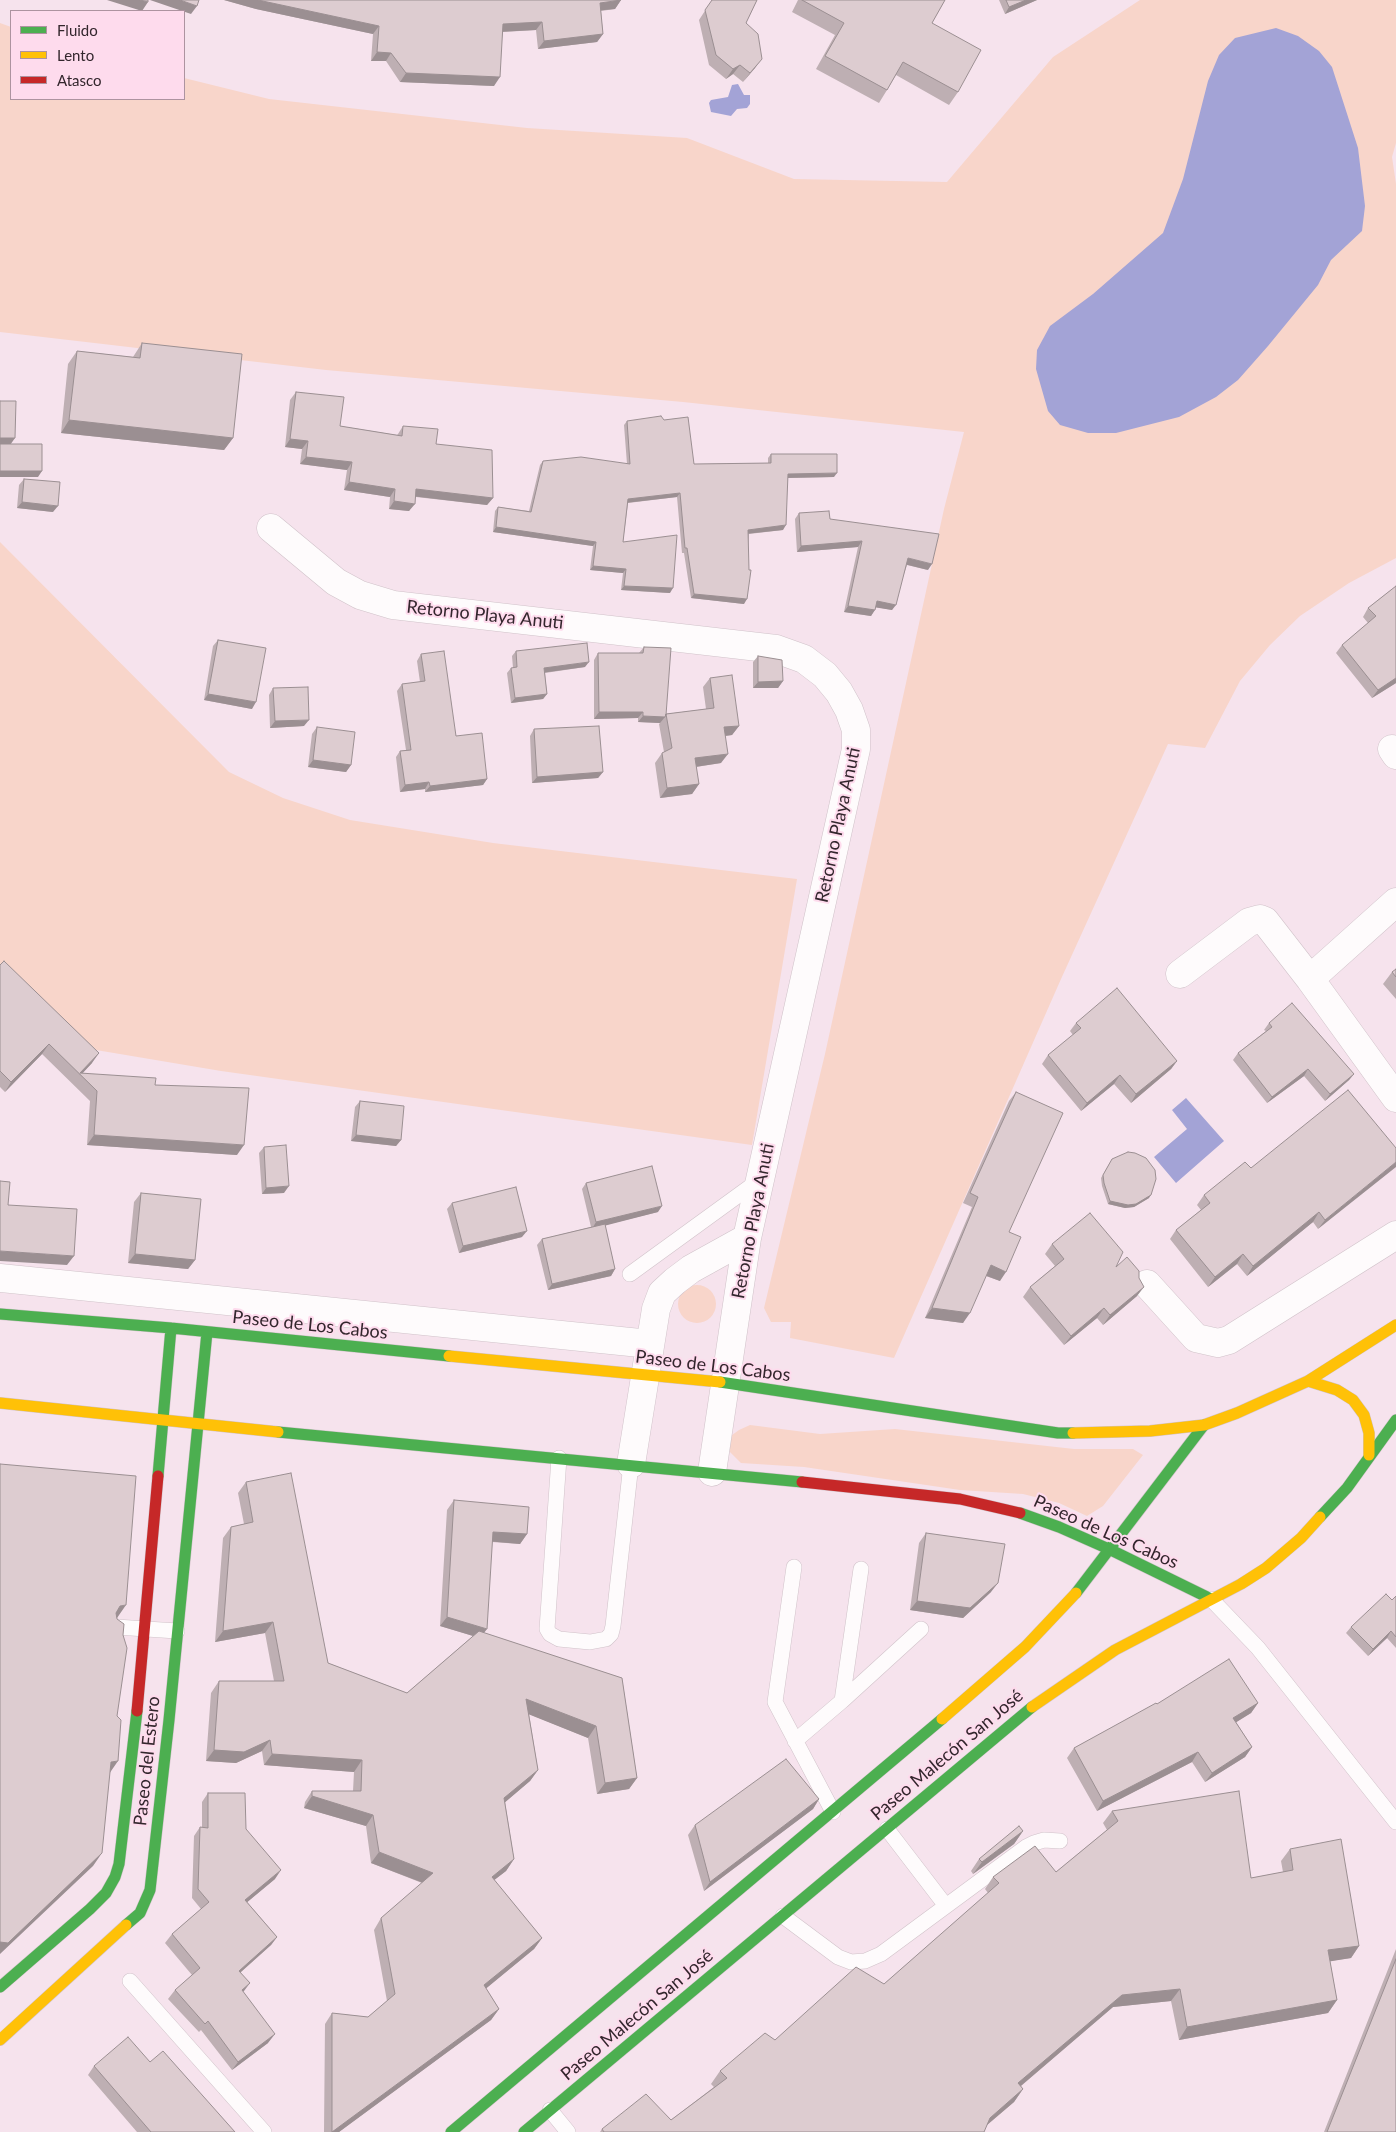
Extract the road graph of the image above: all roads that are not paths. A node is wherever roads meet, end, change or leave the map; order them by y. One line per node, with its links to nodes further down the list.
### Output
1 (271, 528): 6 (street, Retorno Playa Anuti)
2 (1396, 902): 4 (street)
3 (1180, 974): 4 (street)
4 (1310, 979): 5 (street)
5 (1396, 1098)
6 (760, 1180): 8 (street, Retorno Playa Anuti); 9 (lane)
7 (1396, 1235): 11 (street)
8 (747, 1238): 16 (street); 19 (street, Retorno Playa Anuti)
9 (630, 1274)
10 (0, 1278): 16 (street)
11 (1147, 1284)
12 (0, 1314): 14 (street, Paseo de Los Cabos)
13 (1396, 1325): 18 (street, Paseo de Los Cabos)
14 (171, 1328): 15 (street, Paseo de Los Cabos); 21 (street, Paseo del Estero)
15 (207, 1332): 17 (street, Paseo de Los Cabos); 23 (street, Paseo del Estero)
16 (650, 1344): 17 (street)
17 (646, 1375): 19 (street, Paseo de Los Cabos); 27 (street)
18 (1308, 1381): 24 (street, Paseo de Los Cabos); 25 (street)
19 (726, 1382): 24 (street, Paseo de Los Cabos); 28 (street, Retorno Playa Anuti)
20 (0, 1402): 21 (street, Paseo de Los Cabos)
21 (162, 1420): 23 (street, Paseo de Los Cabos); 34 (street, Paseo del Estero)
22 (1396, 1420): 25 (street, Paseo Malecón San José)
23 (197, 1423): 26 (street, Paseo de Los Cabos); 36 (street, Paseo del Estero)
24 (1204, 1425): 29 (street, Paseo Malecón San José)
25 (1369, 1455): 32 (street, Paseo Malecón San José)
26 (559, 1458): 27 (street, Paseo de Los Cabos); 27 (lane)
27 (631, 1464): 28 (street, Paseo de Los Cabos)
28 (712, 1472): 29 (street, Paseo de Los Cabos)
29 (1111, 1550): 32 (street, Paseo de Los Cabos); 40 (street, Paseo Malecón San José)
30 (794, 1567): 38 (lane)
31 (861, 1569): 37 (lane)
32 (1211, 1599): 39 (lane); 42 (street, Paseo Malecón San José)
33 (116, 1627): 34 (lane)
34 (145, 1629): 36 (lane); 47 (street, Paseo del Estero)
35 (921, 1629): 37 (lane)
36 (177, 1631): 48 (street, Paseo del Estero)
37 (842, 1702): 38 (lane)
38 (795, 1741): 40 (lane)
39 (1391, 1805): 41 (lane)
40 (832, 1812): 51 (street, Paseo Malecón San José)
41 (1396, 1822)
42 (887, 1829): 44 (lane); 45 (street, Paseo Malecón San José)
43 (1060, 1841): 44 (lane)
44 (946, 1906): 45 (lane)
45 (784, 1916): 49 (street, Paseo Malecón San José)
46 (130, 1981): 50 (lane)
47 (0, 1986)
48 (0, 2040)
49 (550, 2110): 52 (street, Paseo Malecón San José); 53 (lane)
50 (264, 2132)
51 (451, 2132)
52 (524, 2132)
53 (568, 2132)

